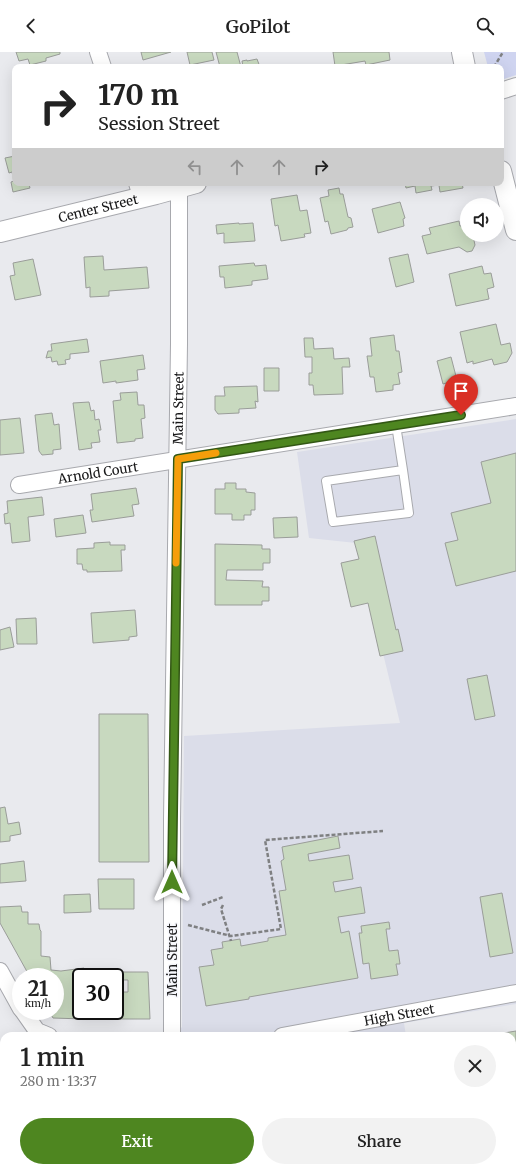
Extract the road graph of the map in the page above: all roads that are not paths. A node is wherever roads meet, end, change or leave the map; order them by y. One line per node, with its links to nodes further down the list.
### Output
1 (98, 52): 3 (street)
2 (462, 52): 4 (street)
3 (102, 64)
4 (464, 64)
5 (516, 86): 6 (street)
6 (504, 90)
7 (504, 183): 11 (street)
8 (178, 186): 10 (street, Center Street)
9 (188, 186): 15 (street, Main Street)
10 (139, 190): 12 (street, Center Street)
11 (516, 230)
12 (0, 232)
13 (516, 406): 14 (street, Arnold Court)
14 (396, 425): 15 (street, Arnold Court); 16 (lane)
15 (178, 459): 17 (street, Arnold Court); 23 (street, Main Street)
16 (403, 470): 16 (lane)
17 (19, 485)
18 (0, 970): 19 (street)
19 (12, 992)
20 (516, 993): 24 (street, High Street)
21 (29, 1020): 22 (street)
22 (39, 1032)
23 (172, 1032)
24 (304, 1032)

